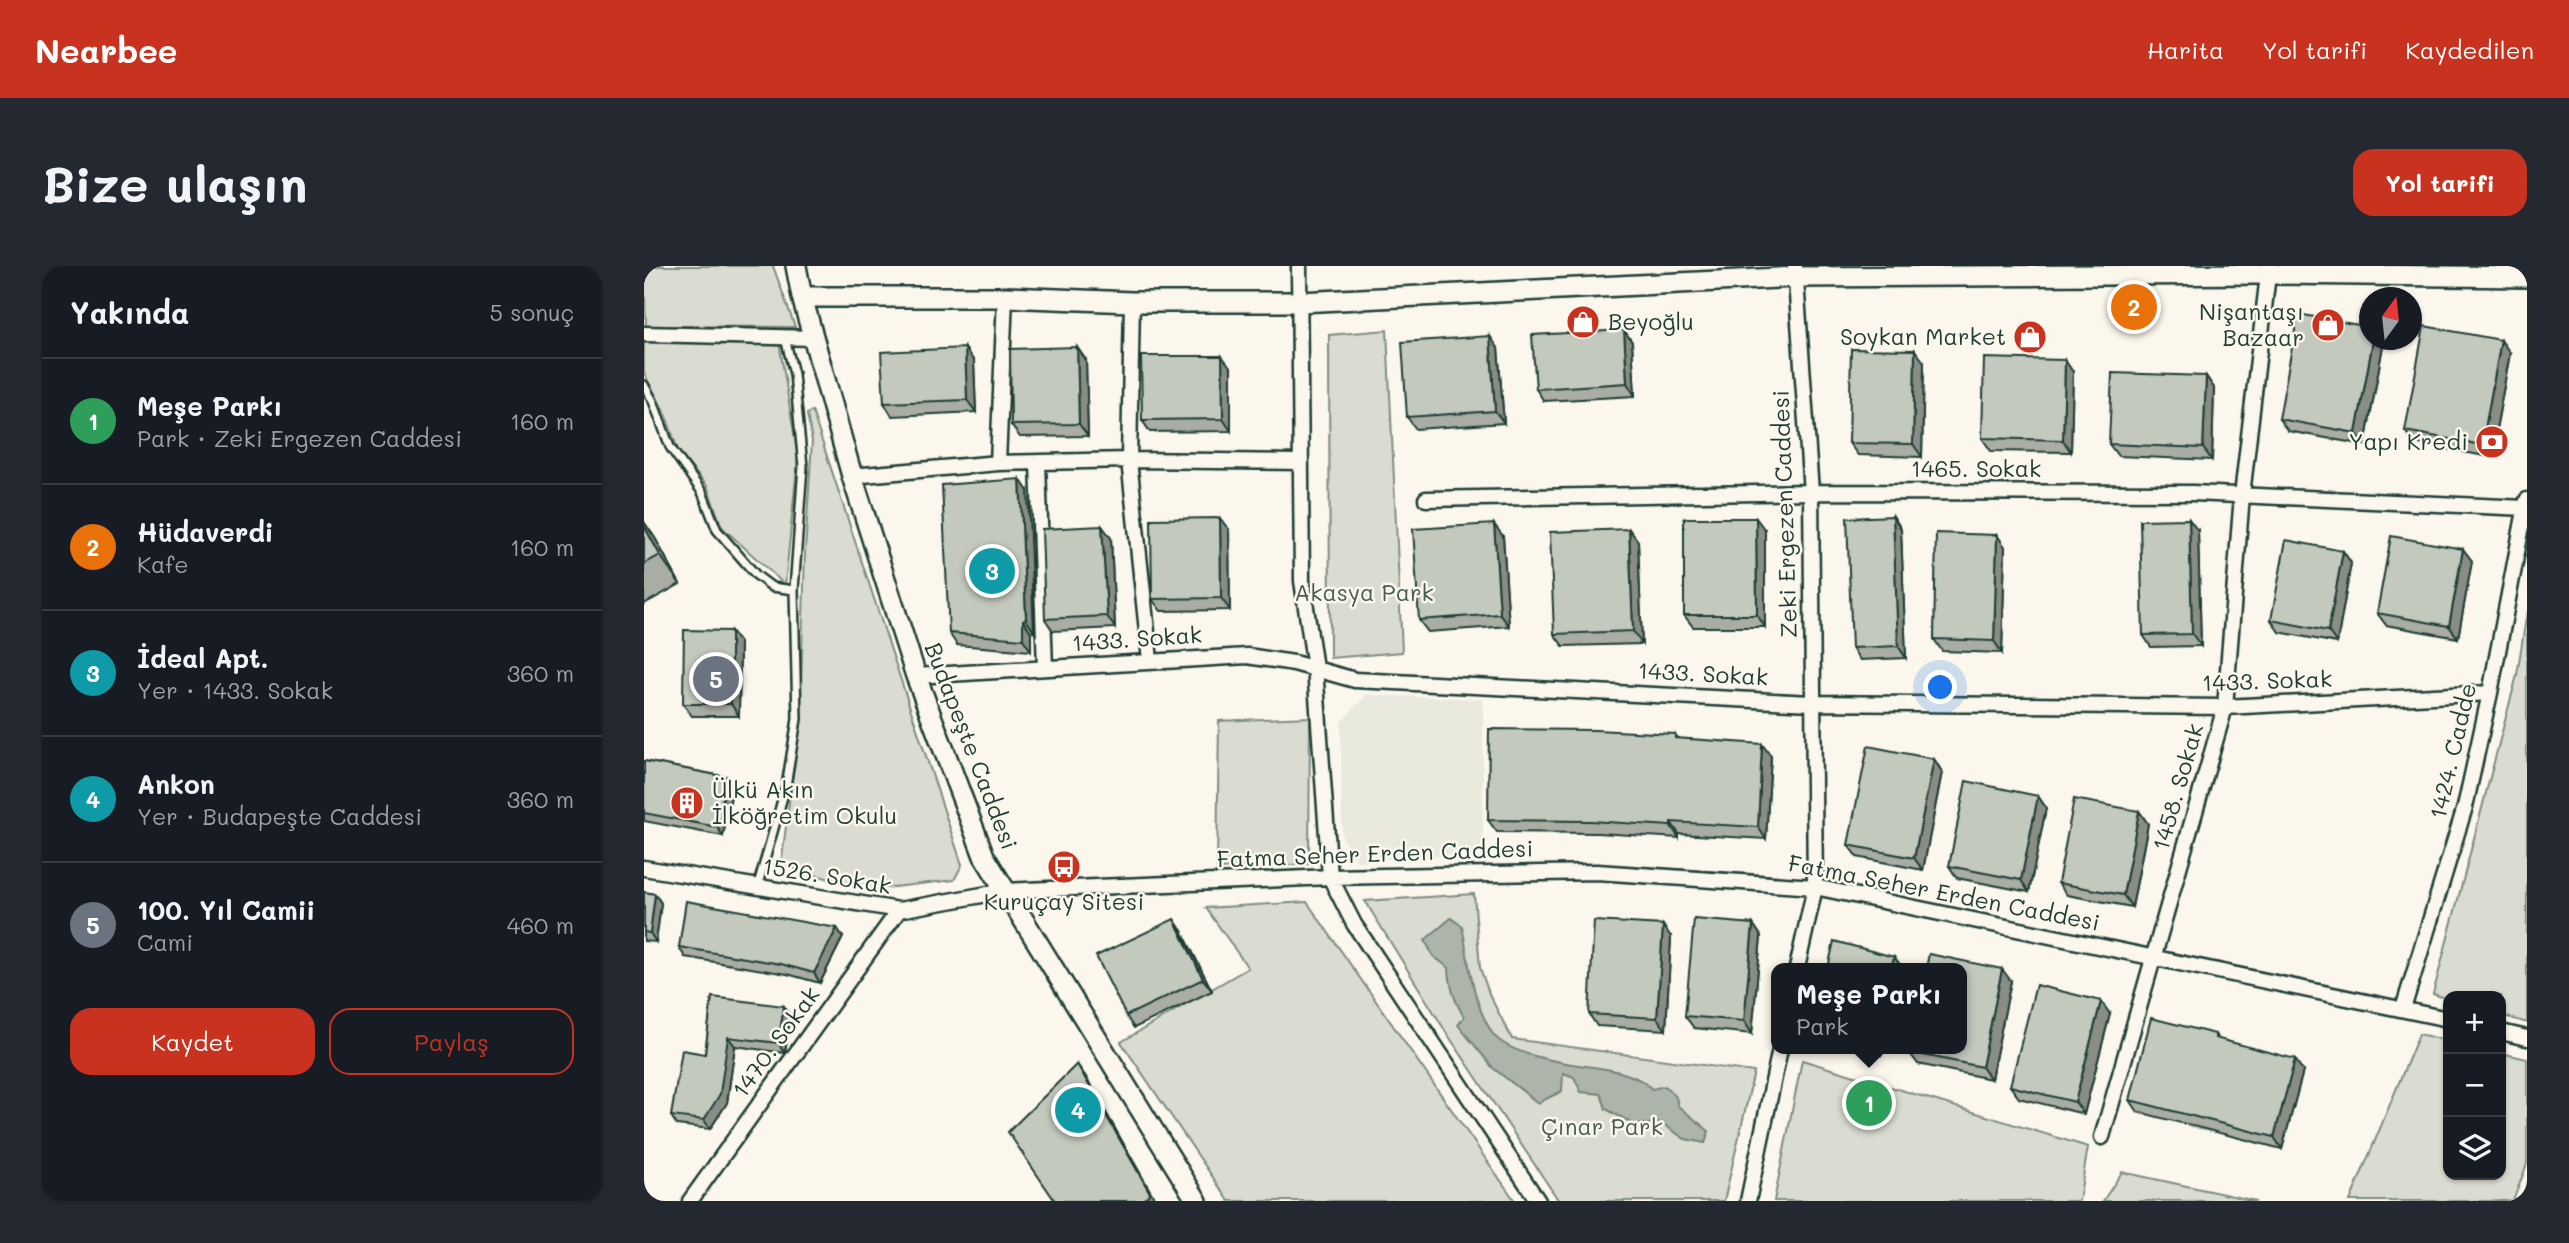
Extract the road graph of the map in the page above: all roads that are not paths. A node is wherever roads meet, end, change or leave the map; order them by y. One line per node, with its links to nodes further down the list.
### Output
1 (796, 266): 6 (street, Budapeşte Caddesi)
2 (1299, 266): 9 (street)
3 (2269, 270): 4 (street); 5 (street); 20 (street, 1458. Sokak)
4 (1796, 272): 9 (street); 19 (street, Zeki Ergezen Caddesi)
5 (2527, 277)
6 (802, 297): 7 (street); 12 (street, Budapeşte Caddesi)
7 (1005, 297): 8 (street); 16 (street)
8 (1132, 302): 9 (street); 14 (street)
9 (1300, 302): 15 (street)
10 (644, 334): 11 (street)
11 (785, 338): 12 (street); 23 (lane)
12 (813, 338): 18 (street, Budapeşte Caddesi)
13 (644, 385): 23 (lane)
14 (1129, 460): 15 (street); 17 (street); 24 (street)
15 (1300, 462): 26 (street)
16 (998, 463): 17 (street); 18 (street)
17 (1038, 463): 25 (street)
18 (852, 476): 27 (street, Budapeşte Caddesi)
19 (1811, 492): 20 (street, 1465. Sokak); 21 (street, 1465. Sokak); 29 (street, Zeki Ergezen Caddesi)
20 (2242, 495): 22 (street, 1465. Sokak); 30 (street, 1458. Sokak)
21 (1426, 499)
22 (2526, 503): 28 (street, 1424. Cadde)
23 (794, 590): 34 (lane)
24 (1150, 660): 25 (street, 1433. Sokak); 26 (street, 1433. Sokak)
25 (1045, 668): 27 (street, 1433. Sokak)
26 (1315, 668): 29 (street, 1433. Sokak); 32 (street)
27 (916, 676): 35 (street, Budapeşte Caddesi)
28 (2490, 692): 30 (street, 1433. Sokak); 39 (street, 1424. Cadde)
29 (1812, 703): 30 (street, 1433. Sokak); 33 (street, Zeki Ergezen Caddesi)
30 (2225, 707): 37 (street, 1458. Sokak)
31 (644, 868): 34 (street, 1526. Sokak)
32 (1330, 877): 33 (street, Fatma Seher Erden Caddesi); 35 (street, Fatma Seher Erden Caddesi); 47 (street)
33 (1815, 887): 37 (street, Fatma Seher Erden Caddesi); 38 (street, Zeki Ergezen Caddesi)
34 (757, 889): 36 (street, 1526. Sokak)
35 (1004, 891): 36 (street, 1526. Sokak); 46 (street, Budapeşte Caddesi)
36 (899, 910): 45 (street, 1470. Sokak)
37 (2154, 956): 39 (street, Fatma Seher Erden Caddesi); 44 (street, 1458. Sokak)
38 (1798, 963)
39 (2403, 1009): 40 (street, Fatma Seher Erden Caddesi)
40 (2443, 1018)
41 (2506, 1033): 42 (street)
42 (2527, 1038)
43 (1779, 1054): 48 (street)
44 (2102, 1137)
45 (690, 1201)
46 (1197, 1201)
47 (1538, 1201)
48 (1748, 1201)

